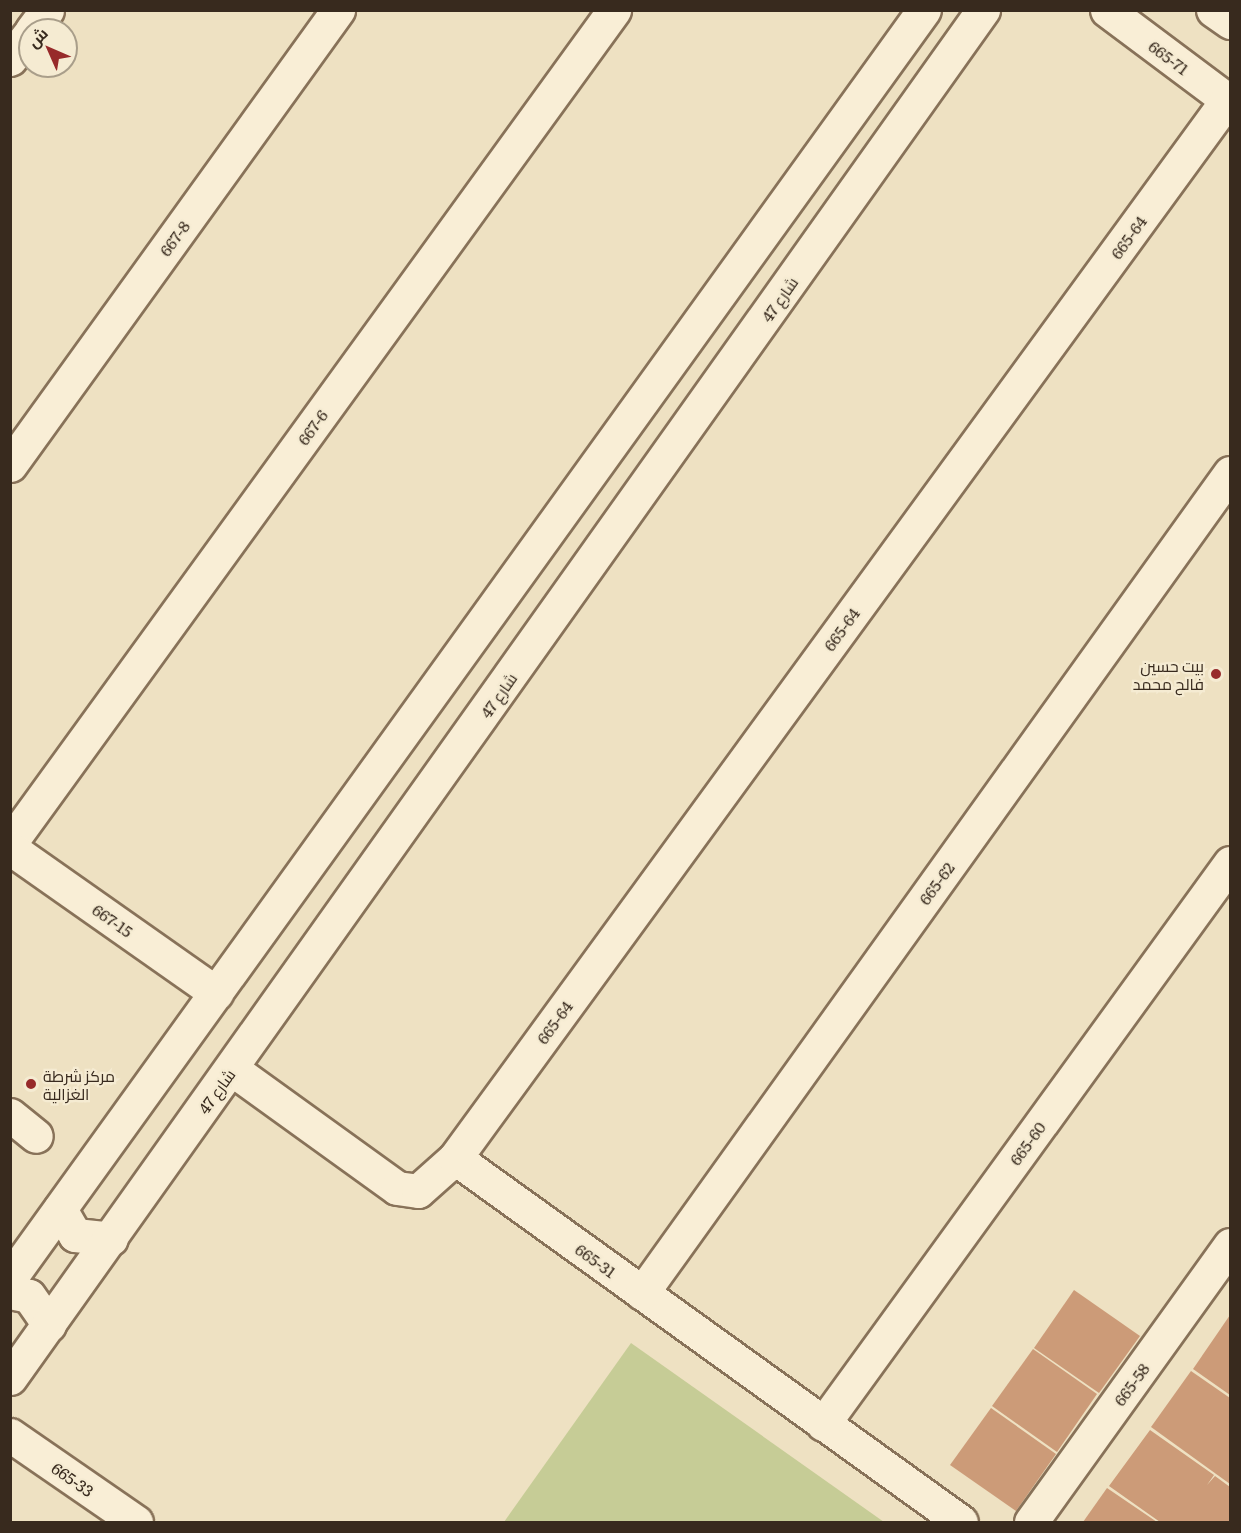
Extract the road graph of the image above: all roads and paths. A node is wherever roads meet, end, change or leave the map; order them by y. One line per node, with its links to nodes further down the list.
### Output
1 (338, 10): 9 (street, 667-8)
2 (614, 10): 11 (street, 667-6)
3 (924, 10): 14 (street)
4 (983, 10): 15 (street, شارع 47)
5 (1107, 10): 8 (street, 665-71)
6 (1213, 10): 7 (street)
7 (1230, 22)
8 (1229, 101): 18 (street, 665-64)
9 (10, 465)
10 (1230, 472): 24 (street, 665-62)
11 (10, 843)
12 (10, 848): 14 (street, 667-15)
13 (1230, 863): 27 (street, 665-60)
14 (216, 993): 19 (street)
15 (232, 1069): 18 (street); 20 (street, شارع 47)
16 (10, 1115): 17 (street)
17 (36, 1136)
18 (455, 1158): 24 (street, 665-31)
19 (60, 1209): 20 (street); 22 (street)
20 (111, 1239): 25 (street, شارع 47)
21 (1230, 1245): 31 (street, 665-58)
22 (10, 1278)
23 (10, 1292): 25 (street)
24 (642, 1293): 27 (street, 665-31)
25 (49, 1325): 26 (street, شارع 47)
26 (10, 1378)
27 (823, 1424): 30 (street, 665-31)
28 (10, 1435): 29 (street, 665-33)
29 (136, 1522)
30 (961, 1522)
31 (1031, 1522)

